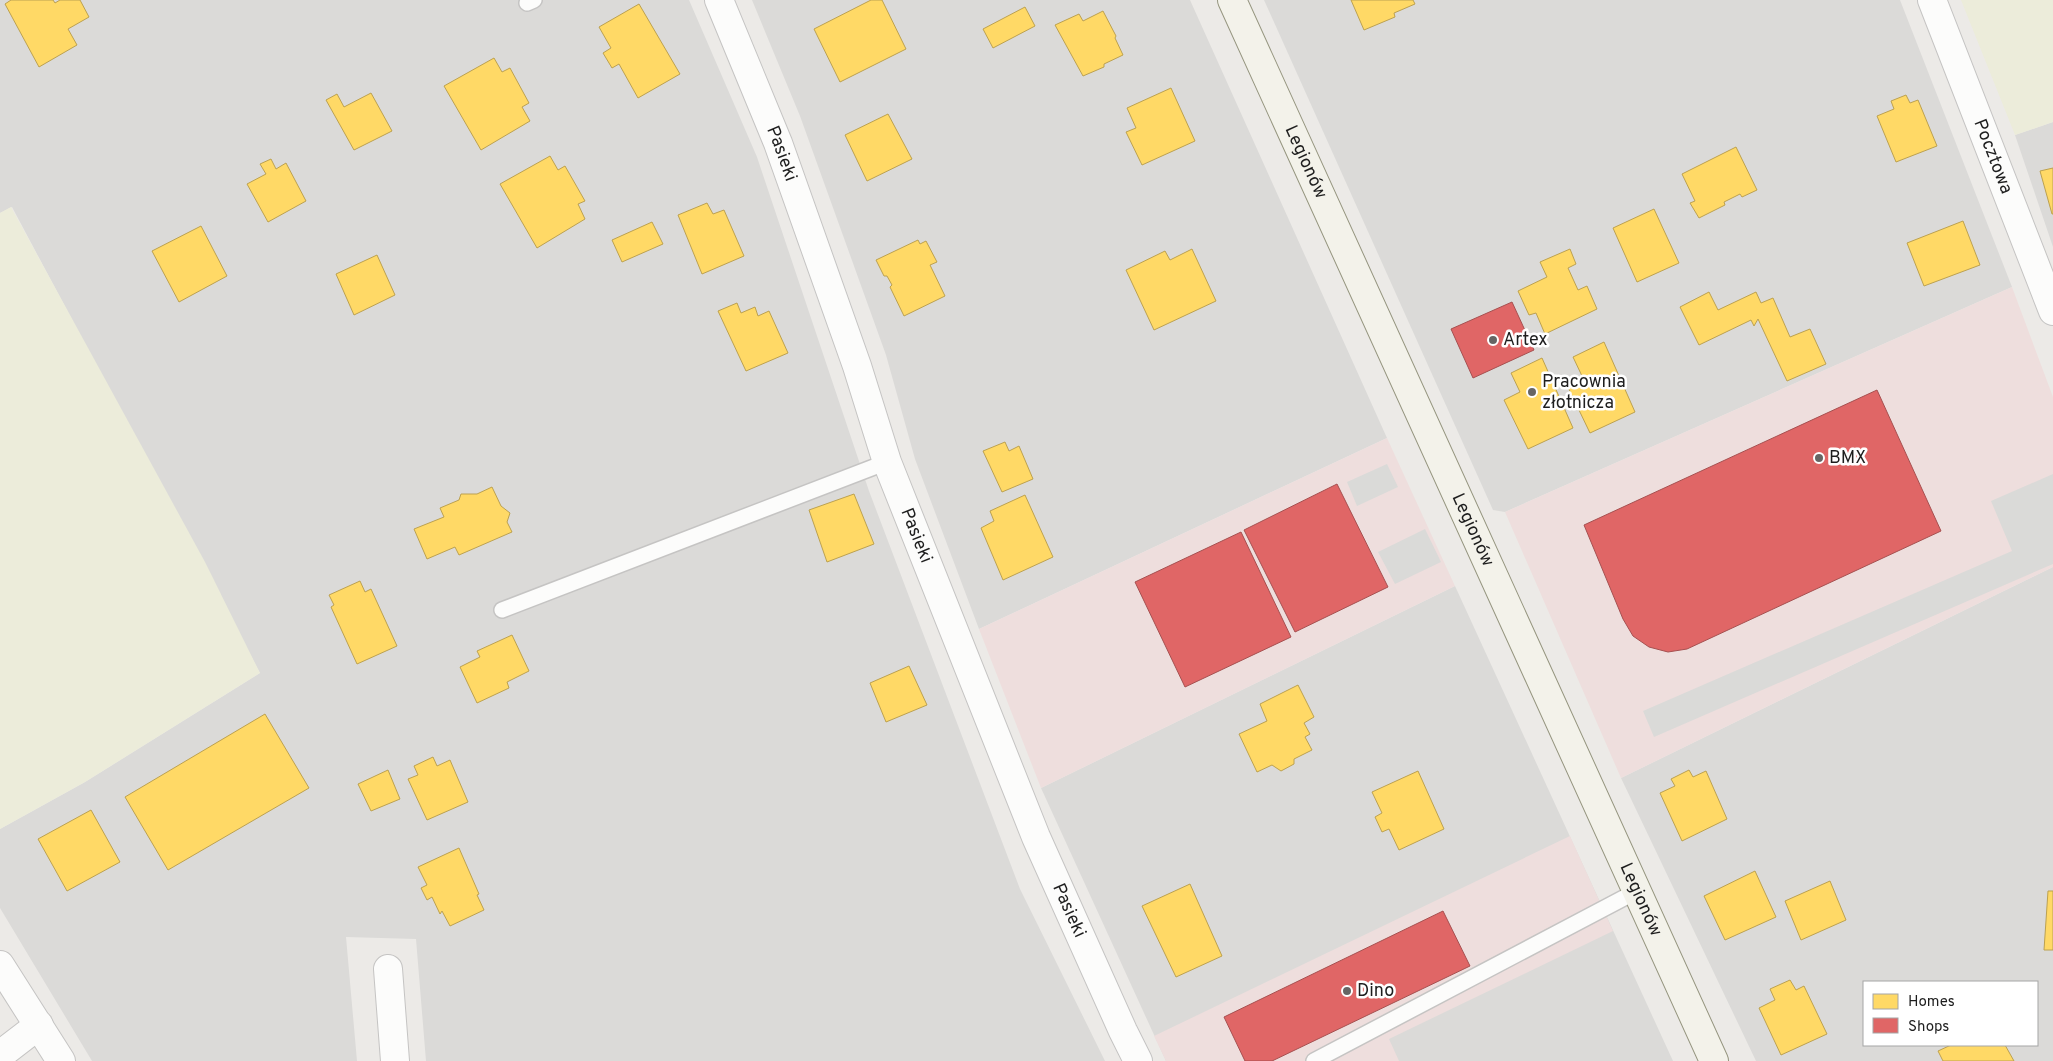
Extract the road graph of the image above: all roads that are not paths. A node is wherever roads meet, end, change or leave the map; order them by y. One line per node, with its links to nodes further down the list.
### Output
1 (719, 0): 5 (street, Pasieki)
2 (1232, 0): 7 (street, Legionów)
3 (1932, 0): 4 (street, Pocztowa)
4 (2053, 311)
5 (887, 462): 6 (lane); 14 (street, Pasieki)
6 (502, 610)
7 (1637, 891): 15 (lane); 16 (street, Legionów)
8 (0, 966): 10 (street)
9 (388, 969): 13 (street)
10 (40, 1025): 11 (street); 12 (street)
11 (0, 1055)
12 (61, 1061)
13 (395, 1061)
14 (1138, 1061)
15 (1314, 1061)
16 (1714, 1061)

